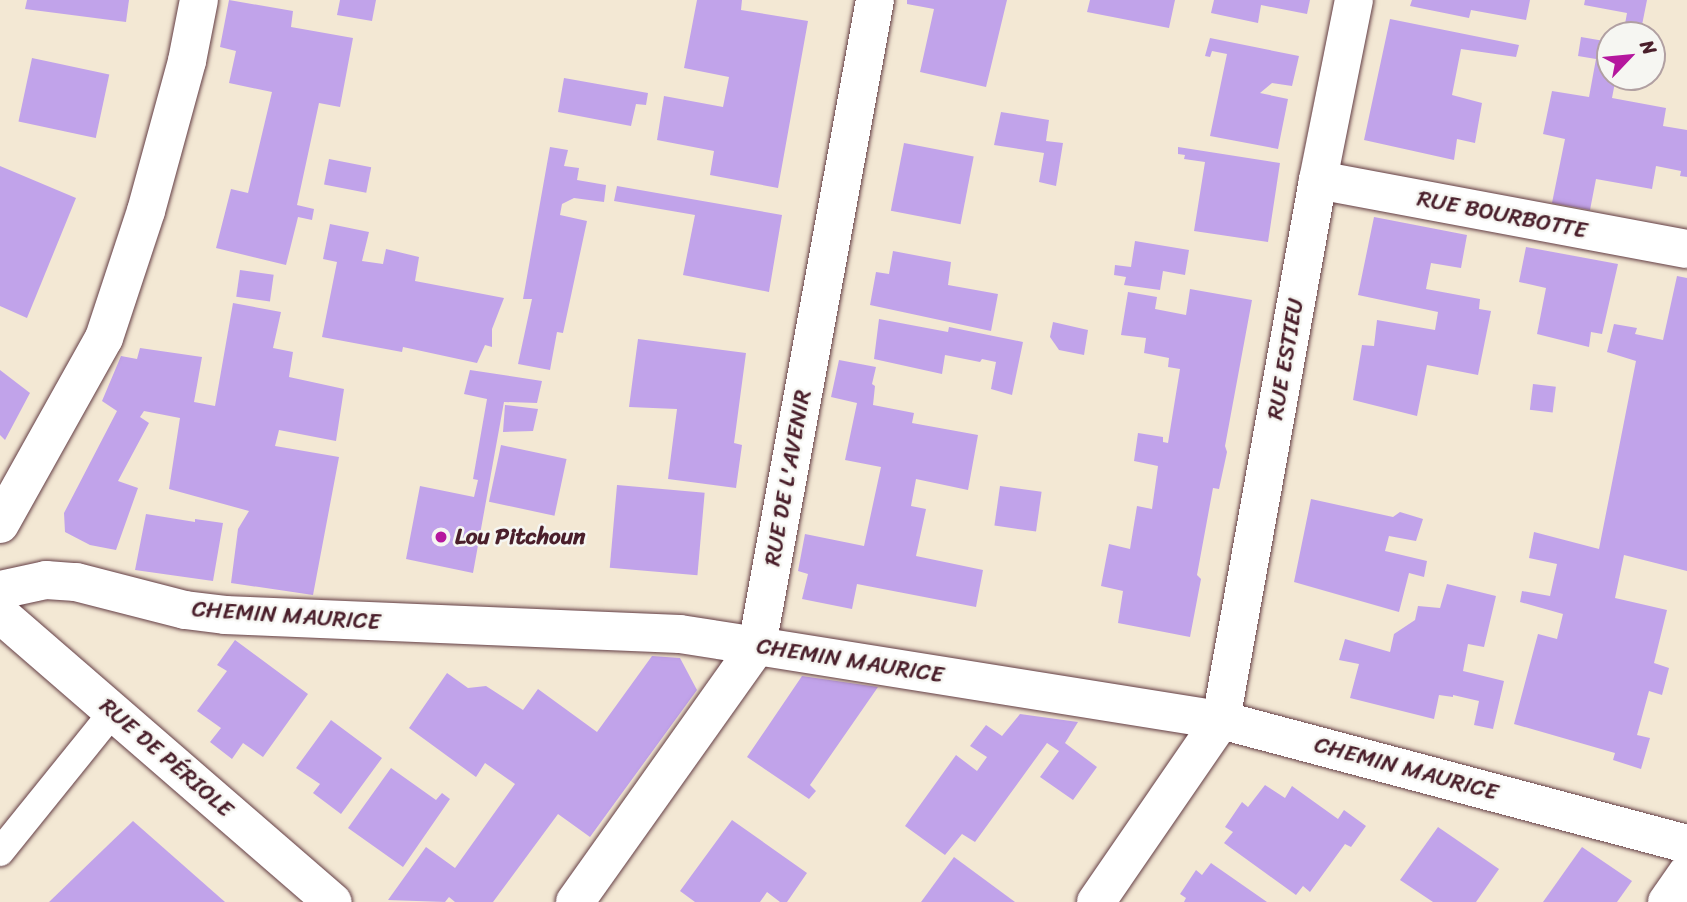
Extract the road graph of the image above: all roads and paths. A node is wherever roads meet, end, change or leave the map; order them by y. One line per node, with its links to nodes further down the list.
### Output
1 (199, 0): 6 (street)
2 (875, 0): 9 (street, RUE DE L'AVENIR)
3 (1354, 0): 4 (street, RUE ESTIEU)
4 (1318, 180): 5 (street, RUE BOURBOTTE); 11 (street, RUE ESTIEU)
5 (1687, 249)
6 (0, 524)
7 (0, 590): 9 (street, CHEMIN MAURICE)
8 (0, 614): 10 (street, RUE DE PÉRIOLE)
9 (757, 646): 11 (street, CHEMIN MAURICE); 16 (street, RUE DE L'AVENIR)
10 (113, 712): 13 (lane); 15 (street, RUE DE PÉRIOLE)
11 (1220, 720): 12 (street, CHEMIN MAURICE); 17 (street)
12 (1687, 844)
13 (0, 852)
14 (1687, 873): 18 (street)
15 (332, 902)
16 (575, 902)
17 (1096, 902)
18 (1667, 902)

